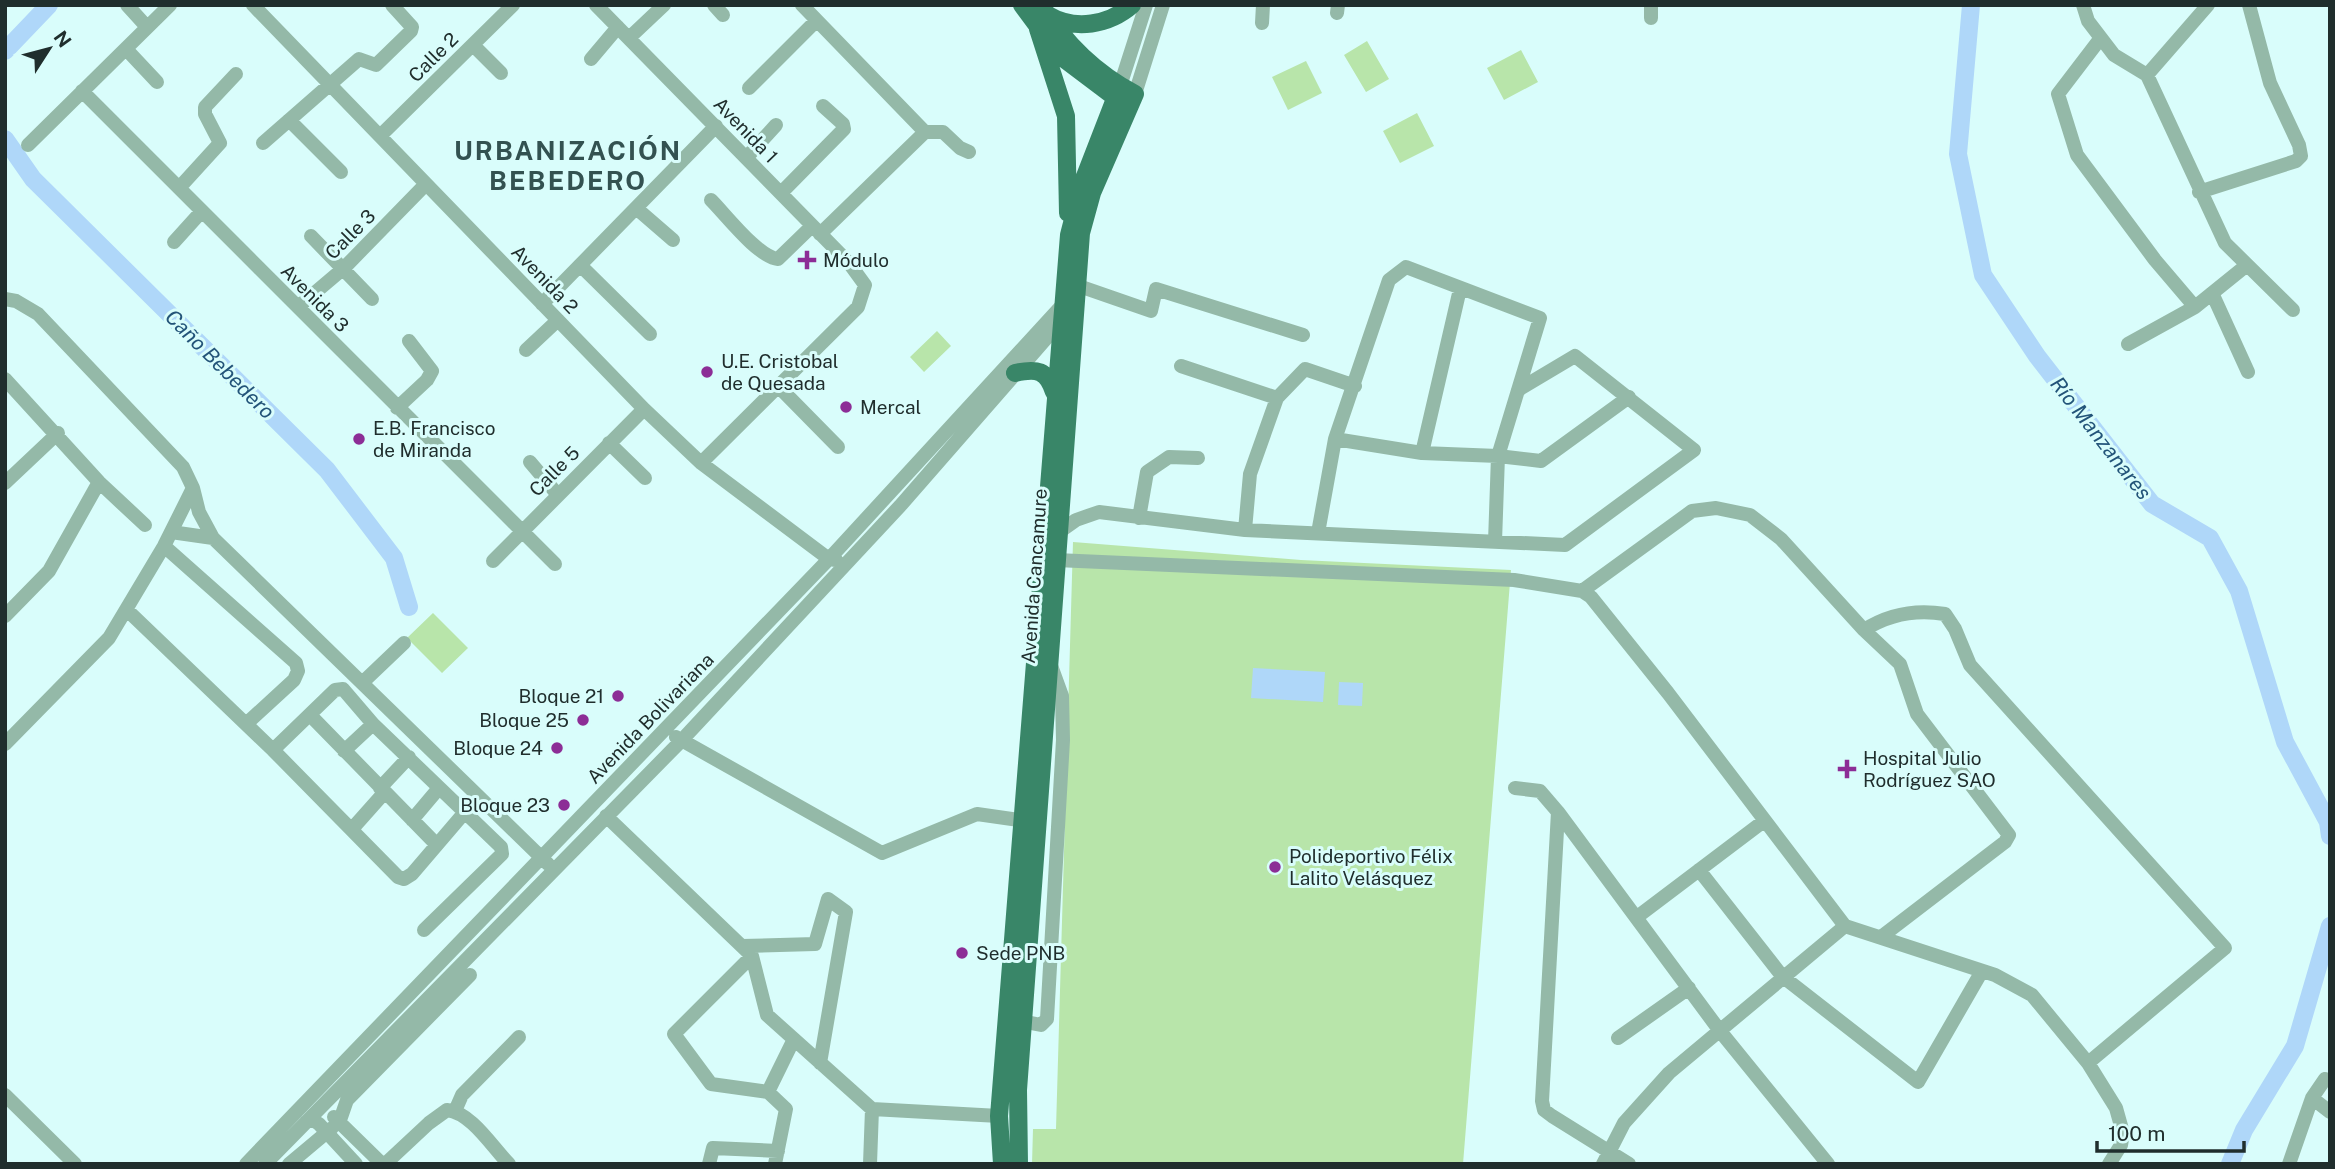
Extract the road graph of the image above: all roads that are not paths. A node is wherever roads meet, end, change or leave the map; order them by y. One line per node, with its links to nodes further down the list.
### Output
1 (127, 5): 20 (street)
2 (170, 5): 20 (street)
3 (253, 5): 31 (street, Avenida 2)
4 (392, 5): 31 (street)
5 (513, 5): 24 (street, Calle 2)
6 (596, 5): 21 (street, Avenida 1)
7 (664, 5): 22 (street)
8 (802, 5): 18 (street)
9 (1023, 5): 17 (main road)
10 (1132, 5): 17 (main road)
11 (1146, 5): 34 (street, Avenida Cancamure)
12 (1163, 5): 34 (street, Avenida Cancamure)
13 (1263, 5): 19 (street)
14 (2083, 5): 23 (street)
15 (2208, 5): 29 (street)
16 (2249, 5): 48 (street)
17 (1042, 16): 34 (main road); 54 (main road)
18 (816, 21): 32 (street); 39 (street)
19 (1262, 23)
20 (147, 27): 25 (street)
21 (618, 27): 22 (street, Avenida 1); 26 (street)
22 (629, 38): 38 (street, Avenida 1)
23 (2100, 39): 29 (street); 68 (street)
24 (473, 45): 27 (street); 40 (street, Calle 2)
25 (126, 48): 30 (street); 33 (street)
26 (591, 59)
27 (501, 73)
28 (236, 74): 47 (street)
29 (2147, 75): 48 (street)
30 (157, 82)
31 (330, 84): 36 (street); 40 (street, Avenida 2)
32 (748, 88)
33 (82, 91): 42 (street); 47 (street, Avenida 3)
34 (1125, 96): 54 (main road, Avenida Cancamure); 65 (main road, Avenida Cancamure)
35 (823, 106): 49 (street)
36 (289, 120): 41 (street); 45 (street)
37 (776, 125): 44 (street)
38 (716, 126): 44 (street, Avenida 1); 51 (street)
39 (925, 132): 43 (street); 53 (street)
40 (380, 136): 46 (street, Avenida 2)
41 (263, 143)
42 (28, 145)
43 (969, 152)
44 (747, 157): 49 (street, Avenida 1)
45 (341, 172)
46 (425, 185): 60 (street, Calle 3); 66 (street, Avenida 2)
47 (179, 188): 52 (street, Avenida 3)
48 (2199, 192): 59 (street)
49 (781, 193): 53 (street, Avenida 1)
50 (711, 200): 53 (street)
51 (636, 208): 56 (street); 58 (street)
52 (202, 211): 57 (street); 67 (street, Avenida 3)
53 (816, 230): 80 (street, Avenida 1)
54 (1069, 235): 65 (main road, Avenida Cancamure)
55 (311, 236): 60 (street)
56 (673, 240)
57 (174, 242)
58 (580, 265): 66 (street); 71 (street)
59 (2247, 265): 62 (street); 69 (street)
60 (344, 268): 64 (street); 67 (street, Calle 3)
61 (1460, 289): 81 (street); 82 (street); 92 (street)
62 (2212, 293): 68 (street); 77 (street)
63 (5, 299): 100 (street)
64 (372, 299)
65 (1070, 303): 72 (street); 78 (street, Avenida Bolivariana); 83 (main road, Avenida Cancamure); 105 (main road, Avenida Cancamure); 112 (street, Avenida Bolivariana)
66 (542, 304): 70 (street, Avenida 2)
67 (298, 307): 86 (street, Avenida 3)
68 (2195, 307): 74 (street)
69 (2293, 310)
70 (558, 320): 75 (street); 87 (street, Avenida 2)
71 (650, 334)
72 (1303, 335)
73 (409, 341): 86 (street)
74 (2128, 344)
75 (526, 350)
76 (1181, 366): 85 (street)
77 (2248, 372)
78 (1015, 373): 83 (main road); 115 (street, Avenida Bolivariana)
79 (5, 379): 88 (street)
80 (778, 386): 91 (street); 96 (street)
81 (1355, 386): 85 (street); 89 (street)
82 (1518, 390): 84 (street); 93 (street)
83 (1054, 392): 121 (main road, Avenida Cancamure)
84 (1629, 397): 93 (street); 110 (street)
85 (1277, 398): 104 (street)
86 (397, 408): 107 (street, Avenida 3)
87 (644, 409): 90 (street, Calle 5); 96 (street, Avenida 2)
88 (58, 433): 98 (street); 99 (street)
89 (1335, 439): 92 (street); 108 (street)
90 (609, 443): 97 (street); 101 (street, Calle 5)
91 (838, 447)
92 (1422, 453): 93 (street)
93 (1498, 456): 110 (street)
94 (1198, 458): 102 (street)
95 (530, 462): 101 (street)
96 (701, 463): 112 (street, Avenida 2)
97 (645, 478)
98 (99, 482): 103 (street); 120 (street)
99 (5, 483)
100 (193, 488): 106 (street); 109 (street)
101 (558, 495): 107 (street, Calle 5)
102 (1139, 518): 104 (street); 105 (street)
103 (145, 525)
104 (1245, 530): 108 (street)
105 (1059, 531): 113 (main road, Avenida Cancamure)
106 (171, 532): 109 (street); 111 (street)
107 (520, 532): 114 (street, Calle 5); 116 (street, Avenida 3)
108 (1318, 533): 110 (street)
109 (213, 538): 125 (street)
110 (1495, 542)
111 (164, 547): 119 (street); 127 (street)
112 (829, 559): 115 (street); 117 (street); 129 (street, Avenida Bolivariana)
113 (1056, 560): 118 (street); 121 (main road, Avenida Cancamure)
114 (493, 561)
115 (848, 562): 117 (street, Avenida Bolivariana)
116 (555, 564)
117 (833, 578): 130 (street, Avenida Bolivariana)
118 (1583, 591): 122 (street); 143 (street)
119 (127, 610): 127 (street); 131 (street)
120 (5, 616)
121 (1044, 625): 124 (main road, Avenida Cancamure); 142 (main road, Avenida Cancamure)
122 (1864, 630): 152 (street); 164 (street)
123 (404, 643): 125 (street)
124 (1049, 661): 142 (main road, Avenida Cancamure); 158 (street)
125 (362, 683): 146 (street)
126 (310, 715): 128 (street); 132 (street); 133 (street)
127 (246, 724): 132 (street)
128 (373, 724): 133 (street); 134 (street)
129 (666, 731): 130 (street); 146 (street, Avenida Bolivariana)
130 (681, 741): 140 (street, Avenida Bolivariana); 142 (street)
131 (5, 744)
132 (273, 750): 144 (street)
133 (344, 751): 137 (street)
134 (409, 757): 135 (street); 137 (street)
135 (439, 788): 139 (street); 141 (street)
136 (1515, 788): 138 (street)
137 (382, 791): 141 (street); 144 (street)
138 (1558, 812): 149 (street); 178 (street)
139 (464, 813): 145 (street); 151 (street)
140 (606, 816): 147 (street, Avenida Bolivariana); 153 (street)
141 (412, 820): 145 (street)
142 (1029, 821): 158 (main road, Avenida Cancamure)
143 (1764, 821): 148 (street); 150 (street)
144 (352, 830): 145 (street)
145 (436, 844)
146 (542, 858): 147 (street); 182 (street, Avenida Bolivariana)
147 (553, 869): 169 (street, Avenida Bolivariana)
148 (1699, 870): 149 (street); 156 (street)
149 (1637, 917): 157 (street)
150 (1845, 926): 152 (street); 156 (street)
151 (424, 930)
152 (1881, 937): 154 (street)
153 (747, 951): 162 (street); 163 (street); 166 (street)
154 (1982, 971): 156 (street); 164 (street)
155 (470, 975): 175 (street)
156 (1782, 976): 159 (street)
157 (1689, 988): 159 (street); 161 (street)
158 (1015, 1020): 173 (main road, Avenida Cancamure); 189 (main road, Avenida Cancamure)
159 (1720, 1031): 178 (street); 191 (street)
160 (519, 1037): 171 (street)
161 (1618, 1038)
162 (794, 1039): 163 (street); 166 (street)
163 (820, 1063): 170 (street)
164 (2088, 1063): 192 (street)
165 (2325, 1079): 168 (street)
166 (768, 1091): 177 (street)
167 (5, 1095): 181 (street)
168 (2312, 1098): 172 (street); 193 (street)
169 (327, 1100): 174 (street, Avenida Bolivariana); 175 (street)
170 (872, 1109): 173 (street); 187 (street)
171 (455, 1111): 179 (street); 180 (street)
172 (2330, 1112)
173 (999, 1116): 188 (main road, Avenida Cancamure)
174 (306, 1122): 176 (street); 183 (street, Avenida Bolivariana)
175 (339, 1123): 176 (street); 180 (street)
176 (326, 1132): 184 (street); 185 (street)
177 (776, 1158): 186 (street)
178 (1606, 1158): 190 (street)
179 (499, 1160)
180 (386, 1163)
181 (75, 1164)
182 (246, 1164)
183 (265, 1164)
184 (289, 1164)
185 (356, 1164)
186 (709, 1164)
187 (870, 1164)
188 (1002, 1164)
189 (1019, 1164)
190 (1629, 1164)
191 (1828, 1164)
192 (2109, 1164)
193 (2289, 1164)

